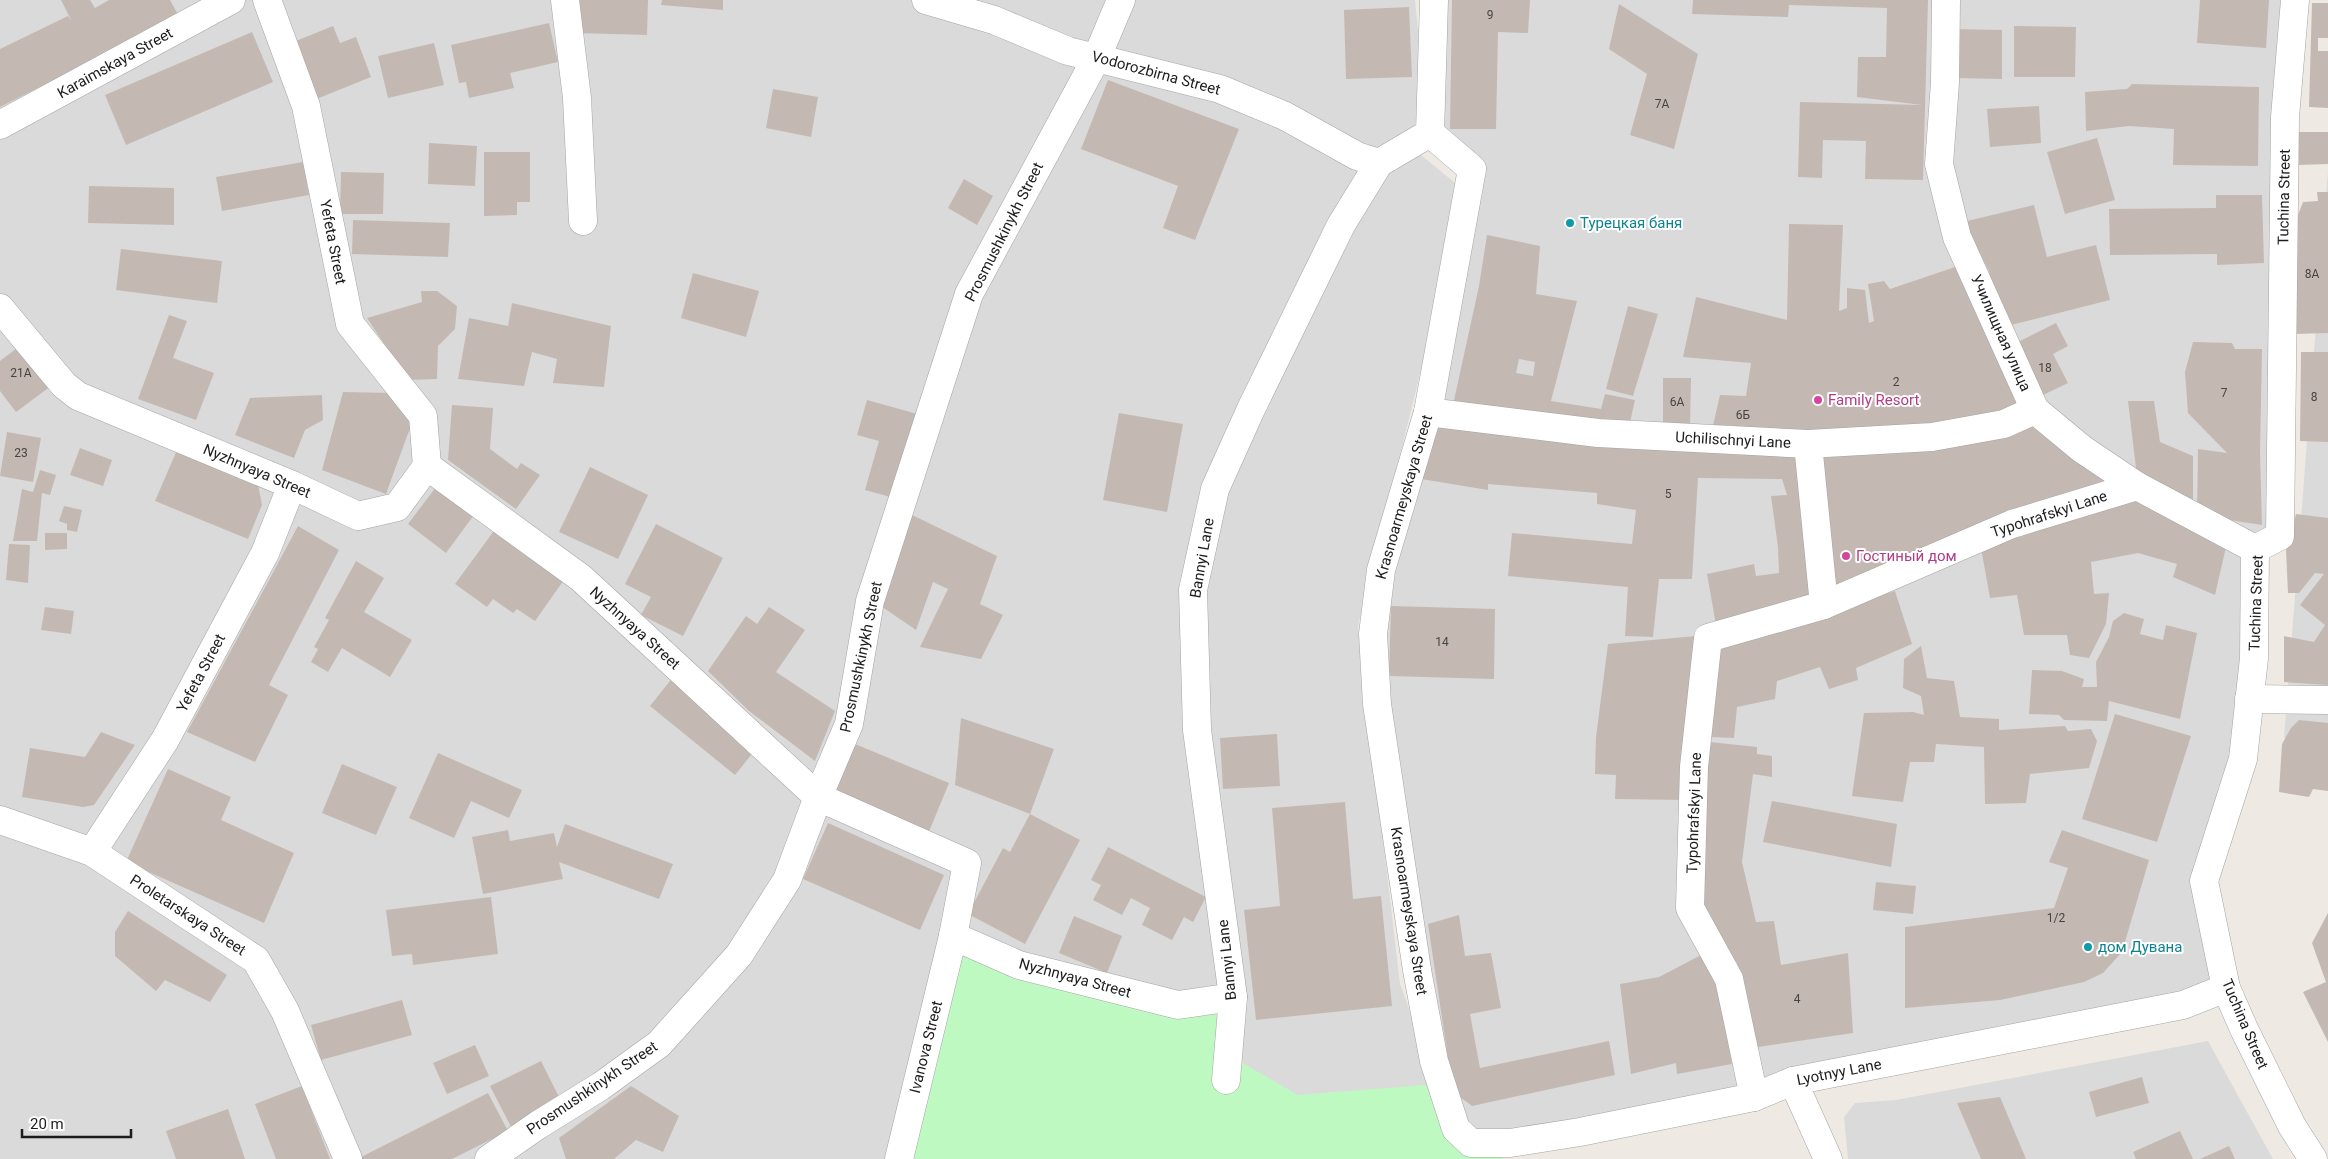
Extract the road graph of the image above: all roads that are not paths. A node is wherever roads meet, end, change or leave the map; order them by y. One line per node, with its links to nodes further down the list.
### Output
1 (230, 0): 9 (street, Karaimskaya Street)
2 (267, 0): 19 (street, Yefeta Street)
3 (565, 0): 14 (street)
4 (926, 0): 10 (street, Vodorozbirna Street)
5 (1121, 0): 10 (street, Prosmushkinykh Street)
6 (1434, 0): 12 (street)
7 (1946, 0): 16 (street, Училищная улица)
8 (2295, 0): 22 (street, Tuchina Street)
9 (200, 7): 11 (street, Karaimskaya Street)
10 (1097, 57): 13 (street, Vodorozbirna Street); 26 (street, Prosmushkinykh Street)
11 (0, 126)
12 (1430, 133): 13 (street, Bannyi Lane); 17 (street, Krasnoarmeyskaya Street)
13 (1379, 163): 31 (street, Bannyi Lane)
14 (583, 221)
15 (0, 308): 20 (street, Nyzhnyaya Street)
16 (2035, 410): 18 (street, Uchilischnyi Lane); 21 (street, Училищная улица)
17 (1428, 412): 18 (street, Uchilischnyi Lane); 35 (street, Krasnoarmeyskaya Street)
18 (1808, 444): 23 (street)
19 (427, 466): 20 (street, Nyzhnyaya Street); 26 (street, Nyzhnyaya Street)
20 (292, 485): 28 (street, Yefeta Street)
21 (2137, 486): 22 (street, Училищная улица); 23 (street, Typohrafskyi Lane)
22 (2256, 549): 24 (street, Tuchina Street)
23 (1824, 605): 34 (street, Typohrafskyi Lane)
24 (2249, 699): 25 (street); 30 (street, Tuchina Street)
25 (2328, 700)
26 (818, 797): 29 (street, Nyzhnyaya Street); 37 (street, Prosmushkinykh Street)
27 (0, 820): 28 (street, Proletarskaya Street)
28 (92, 852): 36 (street, Proletarskaya Street)
29 (953, 936): 31 (street, Nyzhnyaya Street); 38 (street, Ivanova Street)
30 (2226, 988): 33 (street, Lyotnyy Lane); 40 (street, Tuchina Street)
31 (1233, 997): 32 (street, Bannyi Lane)
32 (1226, 1080)
33 (1793, 1081): 34 (street, Lyotnyy Lane); 39 (street)
34 (1754, 1097): 35 (street, Lyotnyy Lane)
35 (1456, 1129)
36 (348, 1159)
37 (489, 1159)
38 (899, 1159)
39 (1828, 1159)
40 (2313, 1159)

